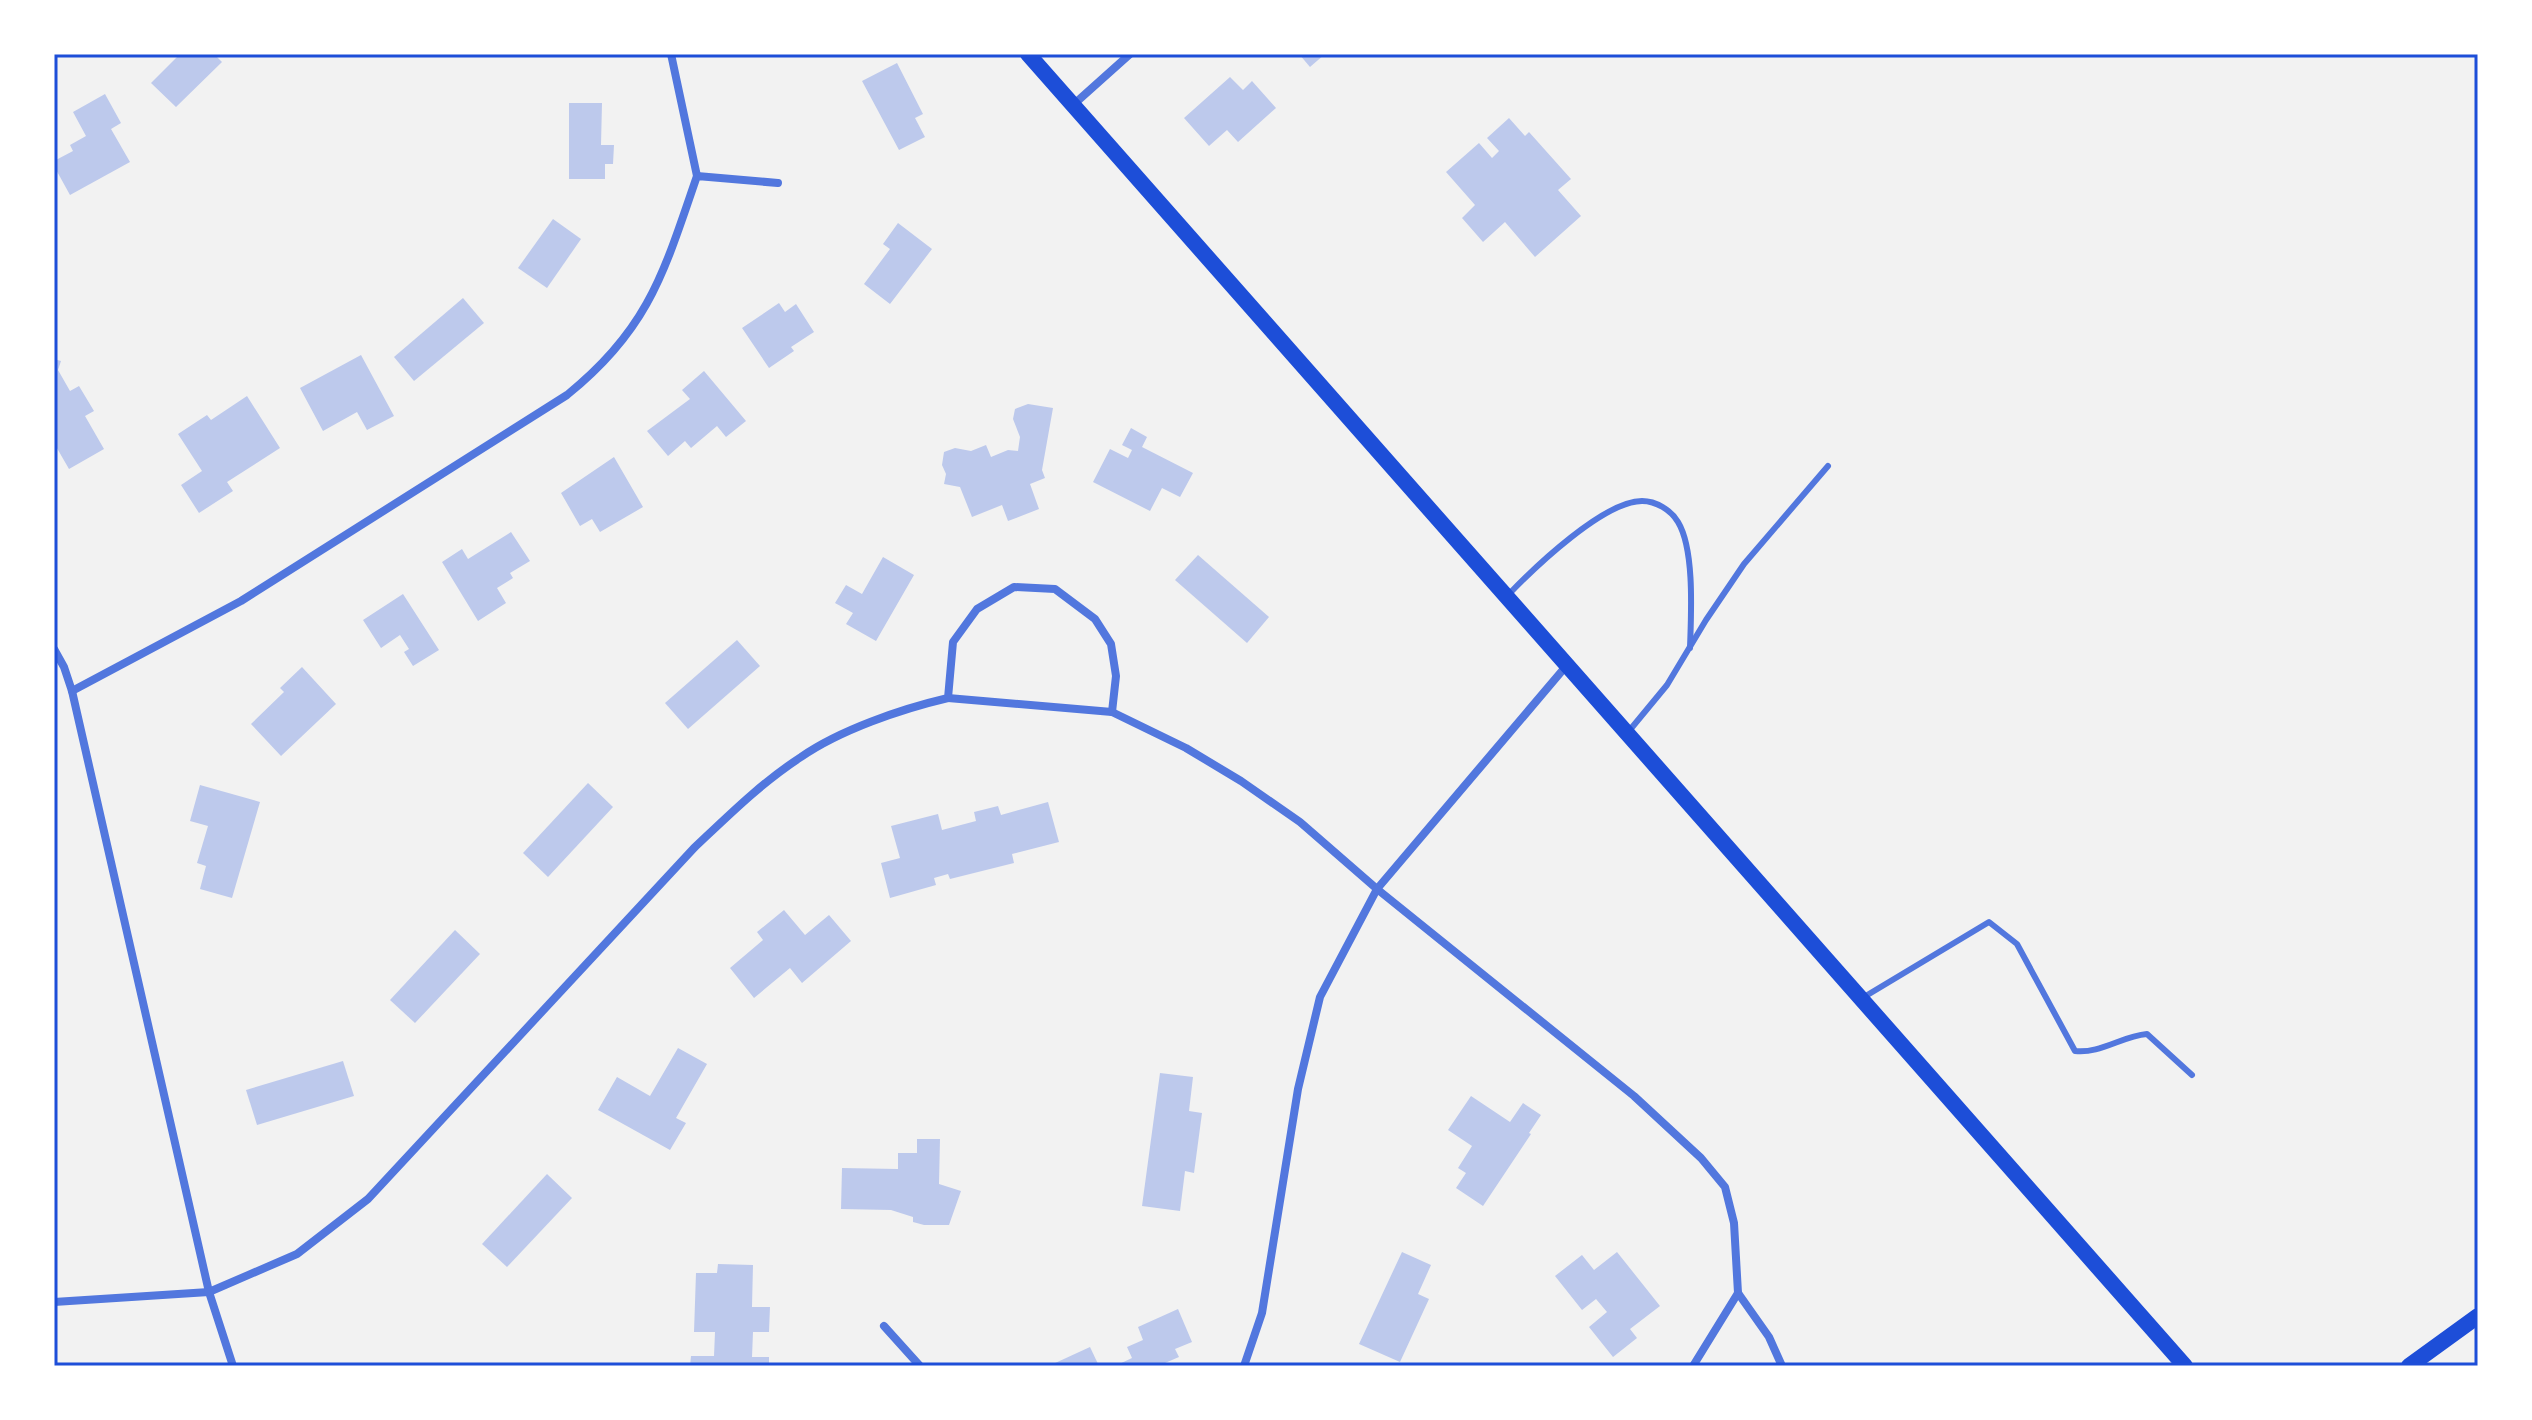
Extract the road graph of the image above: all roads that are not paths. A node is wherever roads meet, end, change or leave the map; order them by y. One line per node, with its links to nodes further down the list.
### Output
1 (671, 54): 5 (street)
2 (1028, 54): 4 (main road)
3 (1130, 54): 4 (street)
4 (1073, 105): 8 (main road)
5 (697, 176): 6 (street); 12 (street)
6 (778, 183)
7 (1828, 466): 9 (lane)
8 (1506, 597): 9 (lane); 11 (main road)
9 (1690, 648): 15 (lane)
10 (54, 649): 12 (street)
11 (1567, 665): 15 (main road); 16 (street)
12 (72, 691): 19 (street)
13 (948, 698): 14 (street); 14 (street); 19 (street)
14 (1112, 712): 16 (street)
15 (1627, 733): 17 (main road)
16 (1377, 889): 20 (street); 26 (street)
17 (1861, 999): 18 (lane); 29 (main road)
18 (2192, 1075)
19 (209, 1292): 21 (street); 24 (street)
20 (1738, 1293): 27 (street); 28 (street)
21 (54, 1302)
22 (2478, 1316): 30 (main road)
23 (884, 1326): 25 (street)
24 (233, 1366)
25 (920, 1366)
26 (1244, 1366)
27 (1693, 1366)
28 (1782, 1366)
29 (2185, 1366)
30 (2409, 1366)

